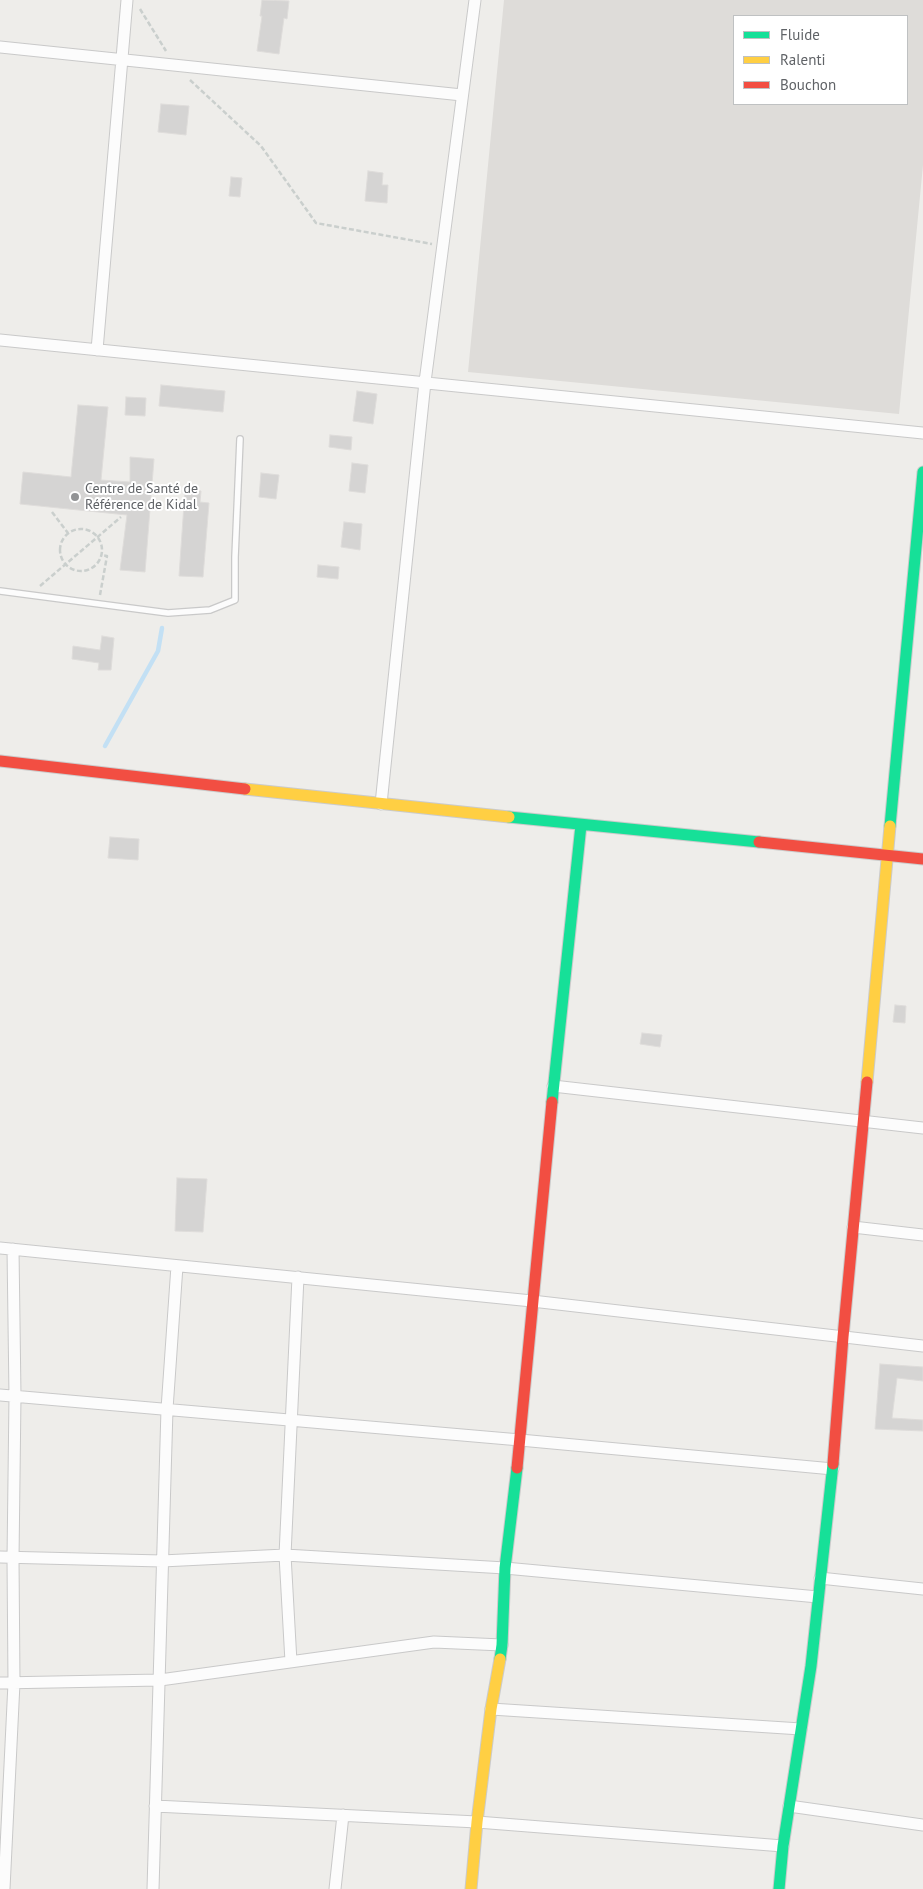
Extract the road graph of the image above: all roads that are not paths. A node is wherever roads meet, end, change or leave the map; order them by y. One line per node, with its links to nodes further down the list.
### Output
1 (127, 0): 4 (street)
2 (475, 0): 5 (street)
3 (0, 47): 4 (street)
4 (122, 59): 5 (street); 7 (street)
5 (462, 95): 8 (street)
6 (0, 340): 7 (street)
7 (97, 350): 8 (street)
8 (425, 382): 9 (street); 14 (street)
9 (923, 433)
10 (240, 439): 12 (lane)
11 (923, 472): 16 (street)
12 (0, 591)
13 (0, 761): 14 (street)
14 (381, 804): 15 (street)
15 (581, 824): 16 (street); 18 (street)
16 (888, 855): 17 (street); 19 (street)
17 (923, 859)
18 (553, 1086): 19 (street); 27 (street)
19 (863, 1122): 20 (street); 21 (street)
20 (923, 1128)
21 (853, 1227): 22 (street); 28 (street)
22 (923, 1235)
23 (0, 1248): 24 (street)
24 (13, 1249): 25 (street); 31 (street)
25 (177, 1266): 26 (street); 32 (street)
26 (298, 1278): 27 (street); 33 (street)
27 (532, 1300): 28 (street); 34 (street)
28 (843, 1337): 29 (street); 35 (street)
29 (923, 1346)
30 (0, 1395): 31 (street)
31 (15, 1396): 32 (street); 38 (street)
32 (167, 1409): 33 (street); 39 (street)
33 (290, 1420): 34 (street); 36 (street)
34 (520, 1440): 35 (street); 40 (street)
35 (833, 1469): 41 (street)
36 (285, 1555): 39 (street); 40 (street); 45 (street)
37 (0, 1557): 38 (street)
38 (13, 1558): 39 (street); 48 (street)
39 (162, 1561): 46 (street)
40 (505, 1568): 43 (street); 44 (street)
41 (820, 1578): 42 (street); 43 (street)
42 (923, 1589)
43 (818, 1597): 50 (street)
44 (502, 1645): 45 (street); 49 (street)
45 (291, 1662): 46 (street)
46 (160, 1680): 48 (street); 51 (street)
47 (0, 1683): 48 (street)
48 (14, 1683): 57 (street)
49 (491, 1709): 50 (street); 54 (street)
50 (801, 1729): 52 (street)
51 (155, 1806): 53 (street); 58 (street)
52 (789, 1806): 55 (street); 56 (street)
53 (343, 1815): 54 (street); 59 (street)
54 (477, 1822): 56 (street); 60 (street)
55 (923, 1825)
56 (783, 1846): 61 (street)
57 (4, 1889)
58 (153, 1889)
59 (335, 1889)
60 (471, 1889)
61 (779, 1889)

